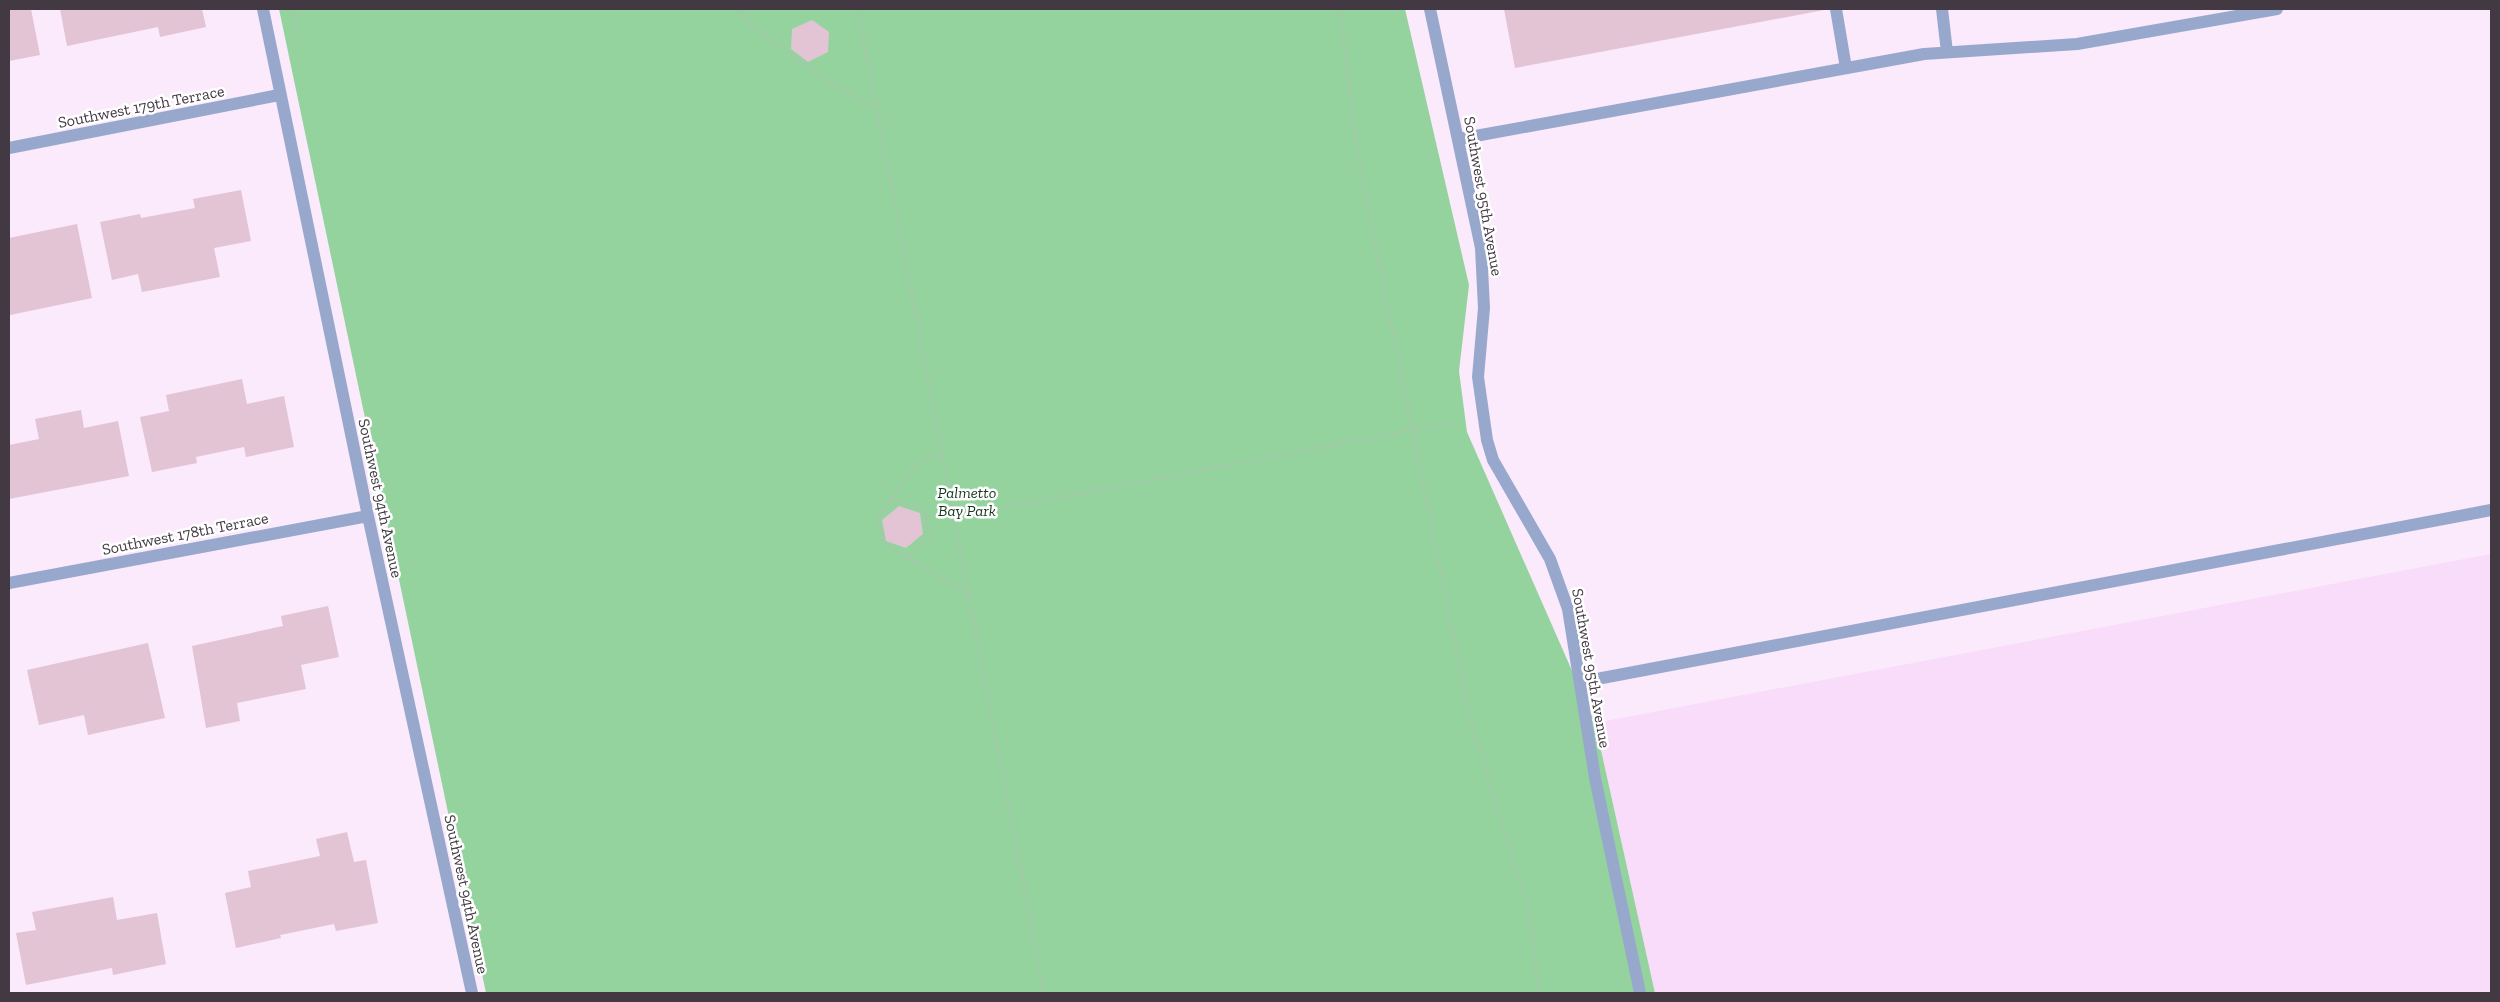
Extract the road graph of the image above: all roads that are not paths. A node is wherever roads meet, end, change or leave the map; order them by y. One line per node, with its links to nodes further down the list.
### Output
1 (263, 9): 8 (street, Southwest 94th Avenue)
2 (1430, 9): 9 (street, Southwest 95th Avenue)
3 (1836, 9): 7 (street)
4 (1942, 9): 6 (street)
5 (2276, 9): 6 (street)
6 (1947, 52): 7 (street)
7 (1846, 68): 9 (street)
8 (279, 95): 10 (street, Southwest 179th Terrace); 12 (street, Southwest 94th Avenue)
9 (1459, 139): 14 (street, Southwest 95th Avenue)
10 (9, 148)
11 (2491, 510): 14 (street)
12 (368, 516): 13 (street, Southwest 178th Terrace); 15 (street, Southwest 94th Avenue)
13 (9, 584)
14 (1581, 682): 16 (street, Southwest 95th Avenue)
15 (472, 993)
16 (1640, 993)

